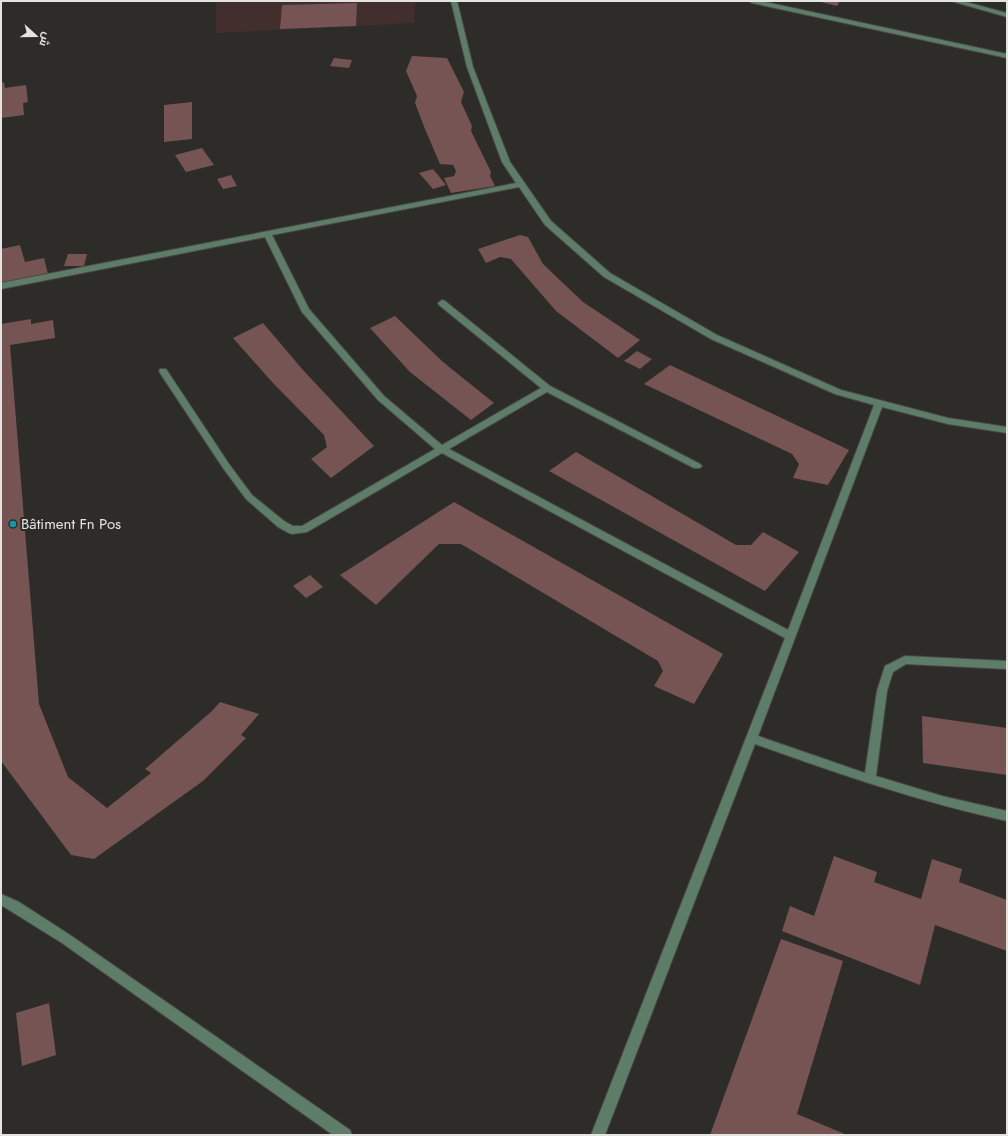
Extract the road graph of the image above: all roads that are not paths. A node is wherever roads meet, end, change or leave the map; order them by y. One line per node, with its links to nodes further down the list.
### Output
1 (454, 1): 6 (street)
2 (752, 1): 5 (street)
3 (954, 1): 4 (street)
4 (1007, 15)
5 (1007, 56)
6 (522, 184): 7 (street); 12 (street)
7 (267, 233): 8 (street); 14 (street)
8 (1, 286)
9 (442, 303): 11 (street)
10 (163, 371): 14 (street)
11 (547, 388): 14 (street); 15 (street)
12 (880, 403): 13 (street); 16 (street)
13 (1007, 430)
14 (440, 448): 16 (street)
15 (697, 466)
16 (791, 636): 18 (street)
17 (1007, 665): 19 (street)
18 (752, 738): 19 (street); 23 (street)
19 (870, 780): 20 (street)
20 (1007, 816)
21 (1, 899): 22 (street)
22 (345, 1135)
23 (598, 1135)

